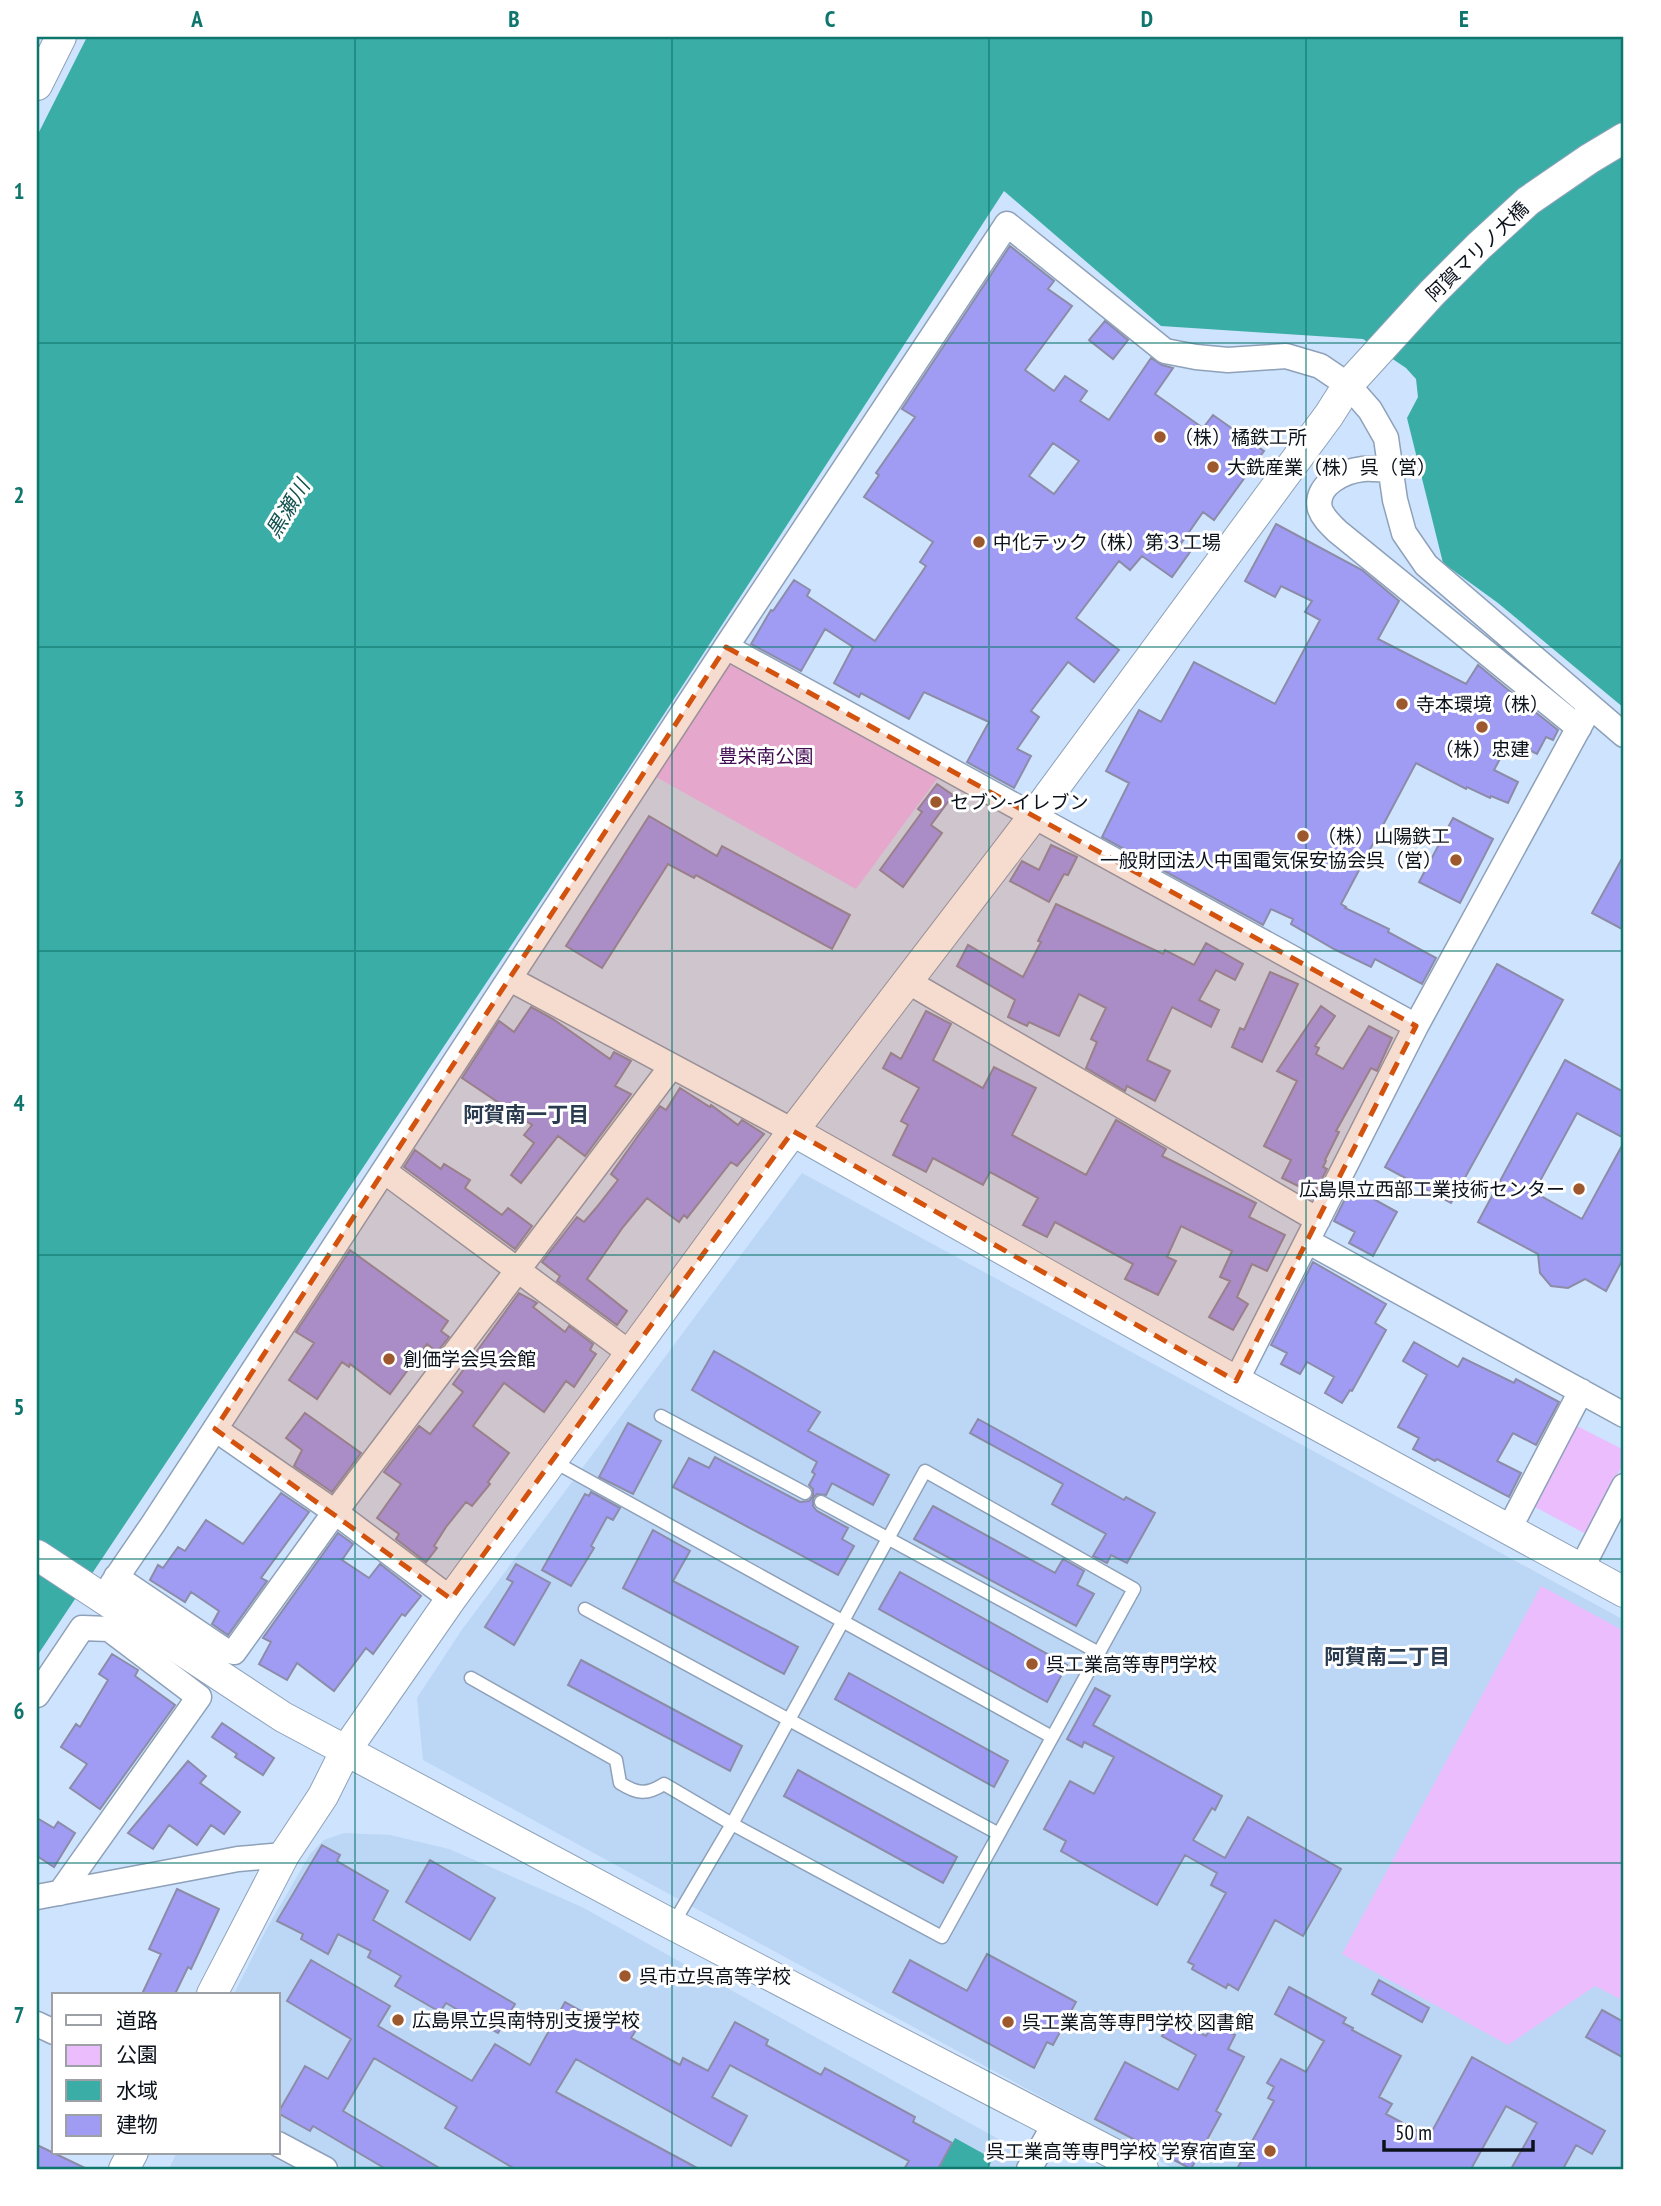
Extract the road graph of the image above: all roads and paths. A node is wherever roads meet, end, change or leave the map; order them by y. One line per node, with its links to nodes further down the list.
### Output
1 (61, 37): 2 (street)
2 (37, 85)
3 (1624, 138): 4 (street, 阿賀マリノ大橋)
4 (1348, 385): 5 (street); 6 (street); 9 (street, 阿賀マリノ大橋)
5 (1391, 470): 7 (street); 7 (street)
6 (726, 647): 9 (street); 10 (street)
7 (1585, 717): 8 (street); 12 (street)
8 (1624, 736)
9 (1033, 817): 11 (street, 阿賀マリノ大橋); 12 (street)
10 (510, 979): 13 (street); 15 (street)
11 (907, 981): 14 (street, 阿賀マリノ大橋); 16 (street)
12 (1416, 1026): 16 (street)
13 (671, 1067): 14 (street); 17 (street)
14 (793, 1131): 18 (street, 阿賀マリノ大橋); 19 (street)
15 (384, 1171): 17 (street); 23 (street)
16 (1312, 1230): 19 (street); 20 (street)
17 (517, 1270): 18 (street); 28 (street)
18 (631, 1354): 24 (street, 阿賀マリノ大橋)
19 (1236, 1381): 29 (street)
20 (1581, 1391): 21 (street); 29 (street)
21 (1624, 1415)
22 (661, 1416): 26 (lane)
23 (215, 1429): 28 (street); 34 (street)
24 (553, 1461): 35 (street, 阿賀マリノ大橋); 37 (lane)
25 (1624, 1486): 32 (street)
26 (804, 1493)
27 (821, 1502): 30 (lane)
28 (335, 1512): 34 (street); 35 (street)
29 (1509, 1529): 32 (street)
30 (888, 1538): 37 (lane); 38 (lane); 38 (lane)
31 (37, 1555): 34 (street)
32 (1581, 1569): 33 (street)
33 (1624, 1592)
34 (98, 1599): 40 (street); 43 (street); 47 (street)
35 (451, 1599): 43 (street, 阿賀マリノ大橋)
36 (585, 1609): 41 (lane)
37 (842, 1622): 41 (lane); 42 (lane)
38 (1099, 1653): 42 (lane)
39 (471, 1678): 44 (lane)
40 (37, 1695)
41 (789, 1719): 44 (lane); 45 (lane)
42 (1052, 1737): 45 (lane)
43 (346, 1750): 46 (street, 阿賀マリノ大橋); 48 (street)
44 (732, 1824): 45 (lane); 48 (lane)
45 (999, 1833)
46 (284, 1854): 47 (street); 49 (street, 阿賀マリノ大橋)
47 (48, 1895)
48 (673, 1925): 50 (street)
49 (213, 1993)
50 (1056, 2122): 53 (street); 54 (street)
51 (280, 2145): 52 (street)
52 (325, 2169)
53 (1029, 2169)
54 (1143, 2169)

